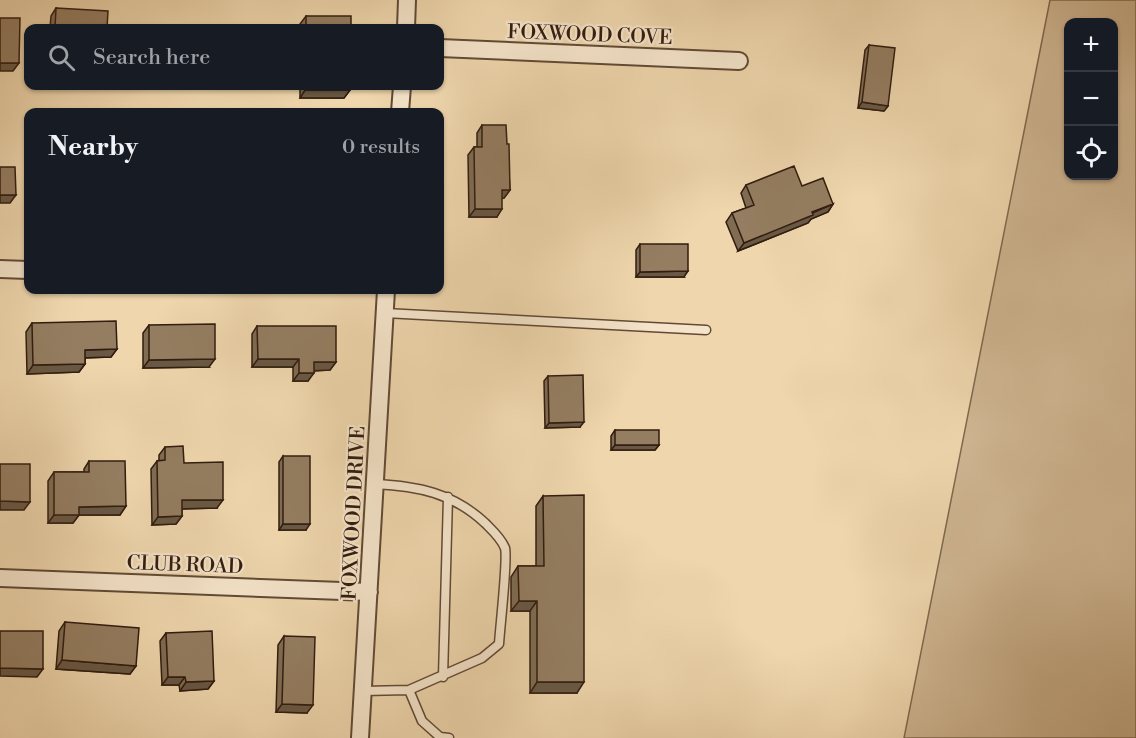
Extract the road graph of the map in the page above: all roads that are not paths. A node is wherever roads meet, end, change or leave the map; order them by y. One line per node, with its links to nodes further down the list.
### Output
1 (407, 0): 2 (street)
2 (406, 24)
3 (444, 48): 4 (street, FOXWOOD COVE)
4 (739, 61)
5 (402, 90): 6 (street)
6 (400, 108)
7 (0, 269): 8 (street)
8 (24, 270)
9 (386, 294): 10 (street, FOXWOOD DRIVE)
10 (385, 313): 11 (lane); 12 (street, FOXWOOD DRIVE)
11 (706, 330)
12 (375, 484): 13 (lane); 15 (street, FOXWOOD DRIVE)
13 (448, 497): 16 (lane); 16 (lane)
14 (0, 578): 15 (street, CLUB ROAD)
15 (369, 592): 18 (street, FOXWOOD DRIVE)
16 (443, 677): 17 (lane)
17 (409, 690): 18 (lane); 20 (lane)
18 (363, 691): 19 (street, FOXWOOD DRIVE)
19 (360, 738)
20 (449, 738)

